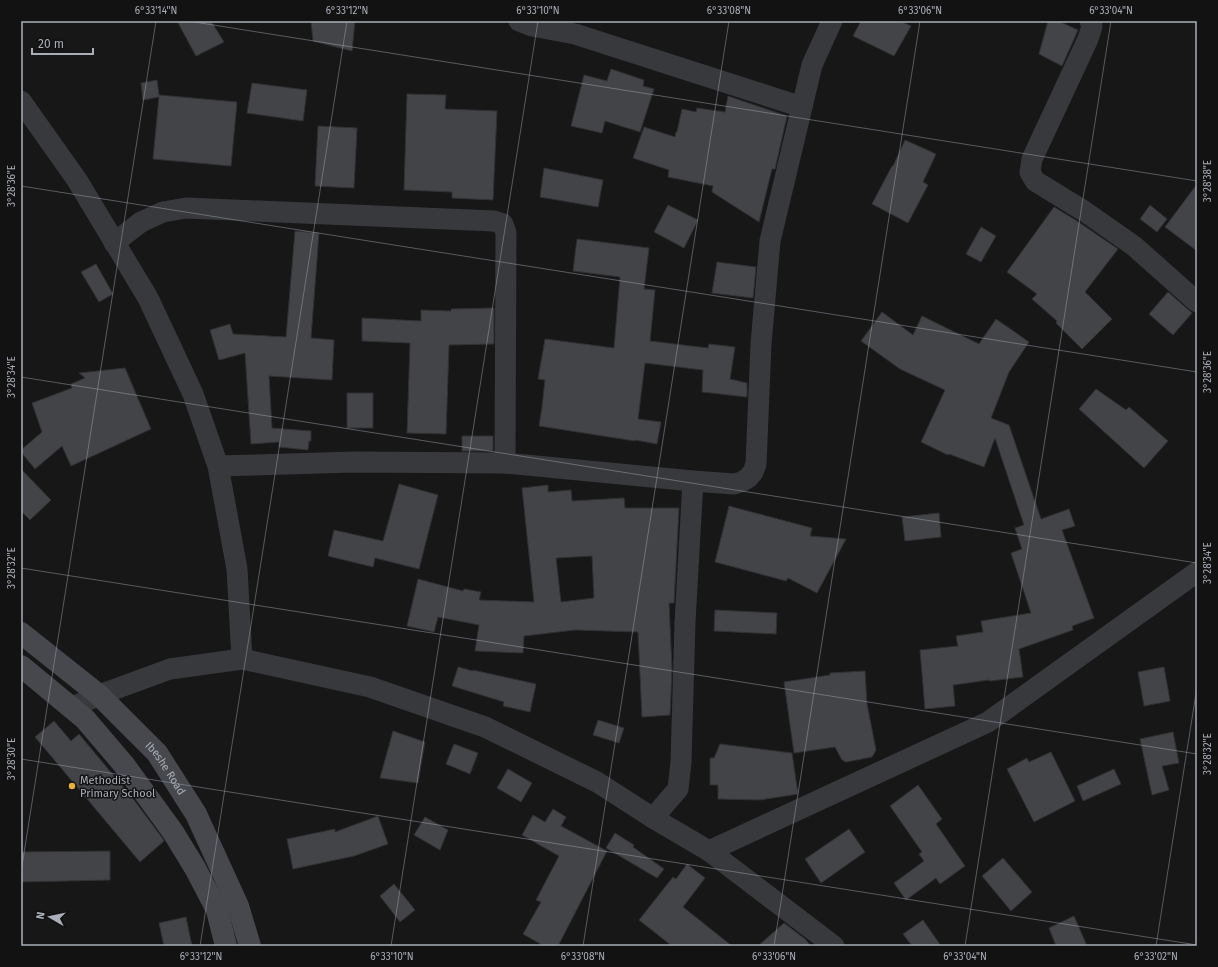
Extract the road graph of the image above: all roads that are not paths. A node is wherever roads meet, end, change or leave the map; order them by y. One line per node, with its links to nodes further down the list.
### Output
1 (519, 21): 5 (street)
2 (832, 21): 5 (street)
3 (1090, 21): 7 (street)
4 (21, 101): 6 (street)
5 (802, 107): 10 (street)
6 (114, 243): 8 (street); 9 (street)
7 (1197, 302)
8 (505, 463): 9 (street); 10 (street)
9 (218, 466): 13 (street)
10 (693, 482): 17 (street)
11 (1197, 572): 18 (street)
12 (21, 633): 15 (main road, Ibeshe Road)
13 (242, 659): 15 (street); 17 (street)
14 (21, 666): 16 (main road)
15 (99, 695): 16 (street); 20 (main road, Ibeshe Road)
16 (71, 708): 19 (main road)
17 (653, 818): 18 (street)
18 (709, 851): 21 (street)
19 (226, 946)
20 (250, 946)
21 (834, 946)

